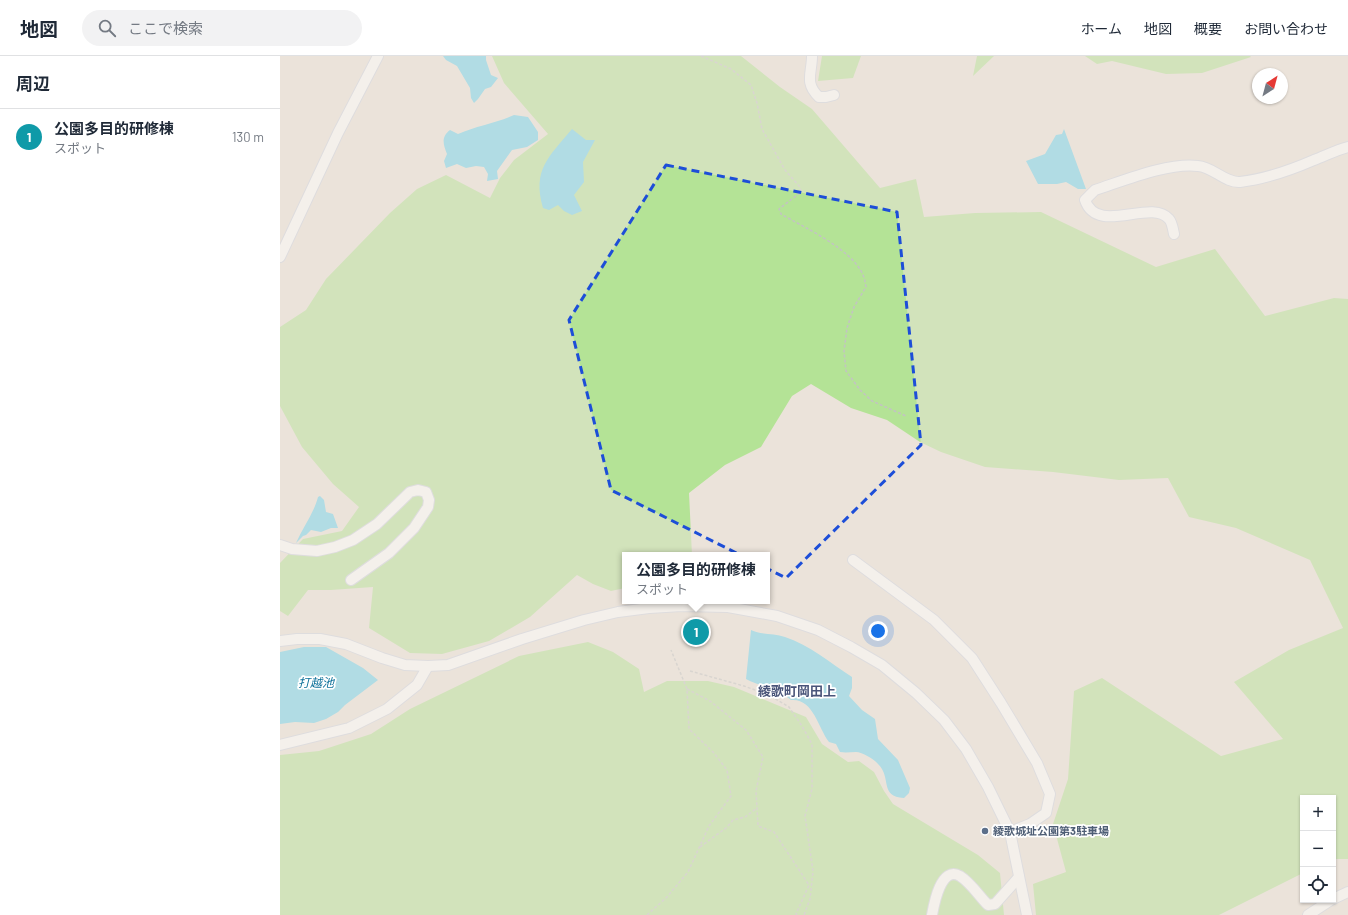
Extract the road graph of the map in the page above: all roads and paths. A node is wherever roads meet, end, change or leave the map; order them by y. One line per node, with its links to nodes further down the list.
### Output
1 (378, 56): 7 (street)
2 (701, 56): 8 (path)
3 (812, 56): 4 (street)
4 (834, 95)
5 (1348, 147): 6 (street)
6 (1174, 234)
7 (280, 257)
8 (906, 416)
9 (280, 545): 11 (street)
10 (853, 560): 19 (street)
11 (351, 580)
12 (280, 641): 14 (street)
13 (671, 650): 16 (path)
14 (428, 666): 17 (street); 19 (street)
15 (690, 671): 27 (path)
16 (688, 689): 18 (path); 20 (path)
17 (280, 745)
18 (757, 808): 20 (path); 26 (path)
19 (1010, 832): 21 (street)
20 (698, 848): 25 (path)
21 (1019, 877): 28 (street); 29 (street)
22 (1348, 892): 23 (street)
23 (1336, 897)
24 (1326, 903): 30 (street)
25 (647, 915)
26 (797, 915)
27 (804, 915)
28 (932, 915)
29 (1027, 915)
30 (1308, 915)

